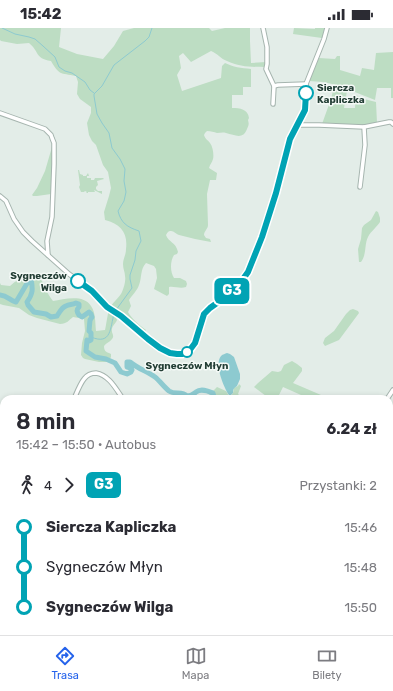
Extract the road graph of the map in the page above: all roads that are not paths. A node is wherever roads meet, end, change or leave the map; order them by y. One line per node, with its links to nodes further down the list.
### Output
1 (263, 28): 4 (street)
2 (327, 28): 3 (street)
3 (306, 84): 4 (street); 8 (street)
4 (274, 86): 5 (street)
5 (273, 104)
6 (0, 113): 12 (street)
7 (393, 124): 9 (street)
8 (297, 125): 9 (street); 12 (street)
9 (364, 127): 10 (street)
10 (360, 187)
11 (0, 196): 12 (street)
12 (48, 255)
13 (76, 395): 14 (street)
14 (120, 395)

